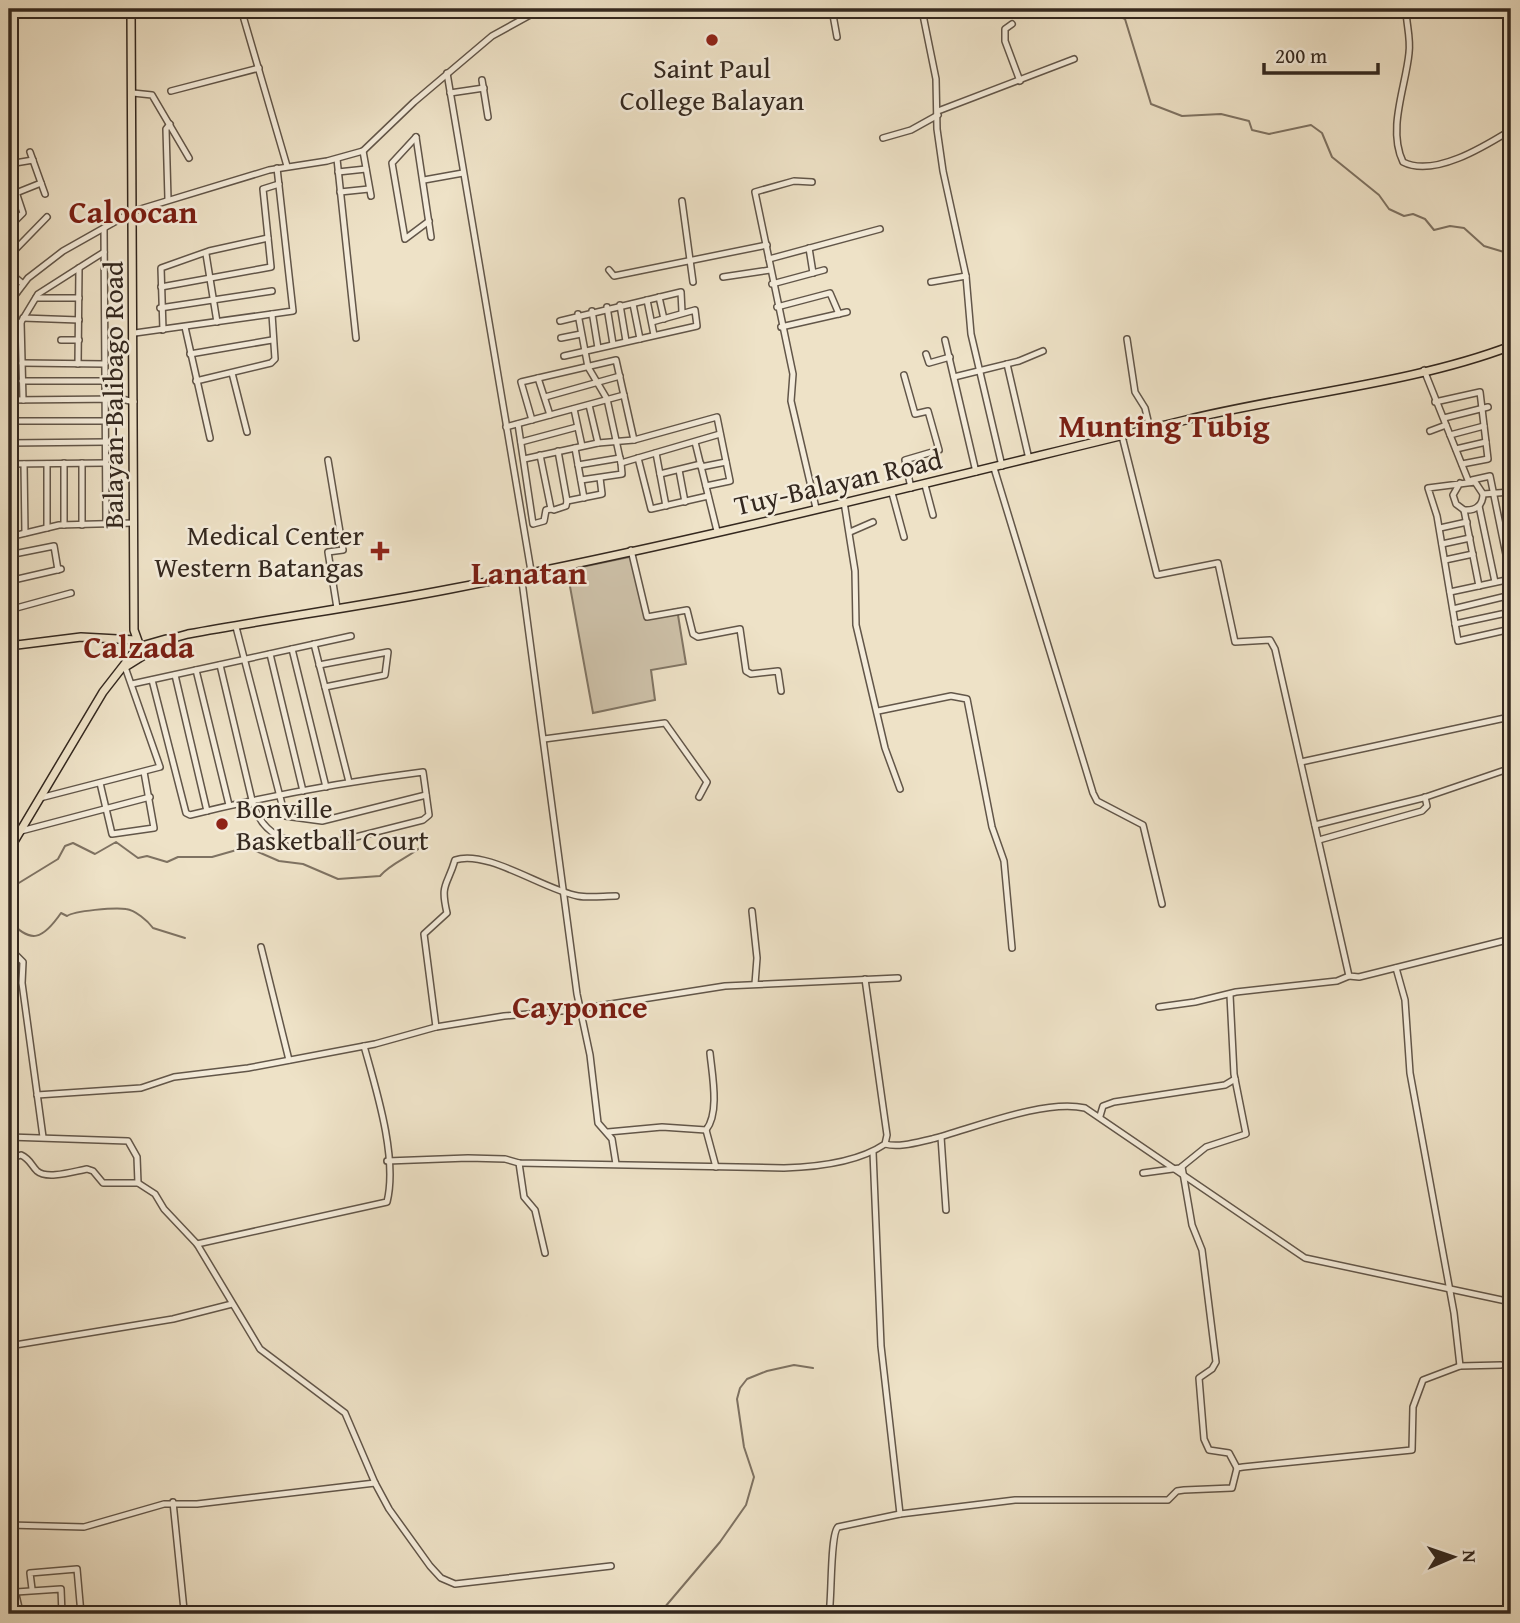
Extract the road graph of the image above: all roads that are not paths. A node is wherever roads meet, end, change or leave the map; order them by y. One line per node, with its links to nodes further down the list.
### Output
1 (146, 9): 7 (street)
2 (241, 9): 11 (street)
3 (541, 9): 12 (street)
4 (861, 9): 9 (street)
5 (898, 9): 19 (street)
6 (1406, 9): 22 (street)
7 (131, 11): 17 (main road, Balayan-Balibago Road)
8 (1012, 24): 14 (street)
9 (837, 37)
10 (1074, 59): 14 (street)
11 (259, 68): 16 (street); 30 (street)
12 (447, 73): 18 (street); 24 (street)
13 (482, 80): 15 (street)
14 (1020, 81): 19 (street)
15 (484, 88): 18 (street); 20 (street)
16 (171, 91)
17 (133, 93): 21 (street); 47 (main road, Balayan-Balibago Road)
18 (450, 93): 35 (street)
19 (938, 113): 23 (street); 68 (street)
20 (488, 117)
21 (170, 124): 26 (street); 45 (street)
22 (1511, 130)
23 (883, 138)
24 (363, 151): 27 (street); 32 (street)
25 (30, 152): 28 (street)
26 (189, 158)
27 (337, 159): 30 (street); 34 (street)
28 (33, 160): 29 (street); 37 (street)
29 (9, 164)
30 (287, 166): 31 (street)
31 (277, 168): 39 (street); 45 (street)
32 (366, 169): 34 (street); 40 (street)
33 (9, 172): 42 (street)
34 (338, 172): 41 (street)
35 (463, 173): 36 (street); 164 (street)
36 (424, 180): 49 (street); 49 (street)
37 (41, 183): 42 (street); 43 (street)
38 (812, 183): 55 (street)
39 (279, 184): 54 (street); 92 (street)
40 (369, 189): 41 (street); 44 (street)
41 (340, 192): 109 (street)
42 (16, 193): 50 (street)
43 (45, 194)
44 (371, 196)
45 (168, 199): 47 (street)
46 (682, 201): 61 (street)
47 (134, 211): 73 (street); 106 (main road, Balayan-Balibago Road)
48 (47, 217): 59 (street)
49 (429, 220): 53 (street)
50 (9, 227)
51 (104, 229): 57 (street)
52 (880, 229): 56 (street)
53 (431, 237)
54 (268, 239): 58 (street); 70 (street)
55 (767, 245): 60 (street); 61 (street)
56 (809, 248): 60 (street); 67 (street)
57 (104, 252): 62 (street); 130 (street)
58 (206, 254): 70 (street); 76 (street)
59 (9, 256)
60 (769, 259): 64 (street)
61 (690, 261): 63 (street); 71 (street)
62 (79, 268): 80 (street); 81 (street)
63 (609, 270)
64 (770, 270): 69 (street); 74 (street)
65 (824, 270): 67 (street)
66 (9, 272): 73 (street)
67 (813, 273): 74 (street)
68 (966, 276): 72 (street); 134 (street)
69 (723, 277)
70 (210, 278): 76 (street); 82 (street)
71 (693, 282)
72 (931, 282)
73 (23, 284): 78 (street)
74 (772, 284): 88 (street)
75 (9, 285): 78 (street)
76 (160, 286): 89 (street)
77 (272, 290): 82 (street)
78 (17, 292): 84 (street)
79 (659, 297): 83 (street); 94 (street); 96 (street)
80 (36, 298): 81 (street); 97 (street)
81 (79, 298): 98 (street)
82 (213, 300): 89 (street); 100 (street)
83 (647, 300): 86 (street); 101 (street)
84 (9, 303)
85 (620, 304): 86 (street); 87 (street); 117 (street)
86 (633, 304): 111 (street)
87 (607, 307): 90 (street); 119 (street)
88 (777, 307): 95 (street); 103 (street)
89 (160, 308): 105 (street)
90 (592, 311): 93 (street); 121 (street)
91 (847, 312): 95 (street)
92 (272, 314): 100 (street); 115 (street)
93 (578, 314): 99 (street); 107 (street)
94 (681, 314): 96 (street); 104 (street); 104 (street)
95 (839, 314): 103 (street)
96 (664, 319): 101 (street)
97 (22, 320): 98 (street); 118 (street); 128 (street)
98 (79, 320): 114 (street)
99 (560, 321)
100 (217, 322): 102 (street)
101 (652, 322): 108 (street)
102 (184, 327): 105 (street); 124 (street)
103 (781, 327): 223 (street)
104 (683, 329): 108 (street)
105 (163, 330): 106 (street)
106 (135, 333): 147 (main road, Balayan-Balibago Road)
107 (581, 334): 110 (street); 122 (street)
108 (654, 335): 111 (street)
109 (356, 338)
110 (561, 338)
111 (640, 339): 117 (street)
112 (1126, 339): 165 (street)
113 (61, 340): 114 (street)
114 (79, 340): 129 (street)
115 (272, 340): 124 (street); 135 (street)
116 (946, 340): 127 (street)
117 (626, 341): 119 (street)
118 (9, 342)
119 (613, 344): 121 (street)
120 (1511, 346): 133 (main road, Tuy-Balayan Road)
121 (598, 348): 122 (street)
122 (584, 351): 126 (street); 132 (street)
123 (1043, 351): 131 (street)
124 (190, 354): 142 (street)
125 (926, 354): 127 (street)
126 (564, 356)
127 (950, 358): 138 (street)
128 (22, 363): 129 (street); 140 (street)
129 (78, 364): 130 (street)
130 (105, 364): 141 (street)
131 (1007, 364): 134 (street); 187 (street)
132 (588, 367): 137 (street); 139 (street); 143 (street)
133 (1423, 370): 151 (street); 165 (main road, Tuy-Balayan Road)
134 (980, 371): 138 (street); 200 (street)
135 (232, 373): 142 (street); 167 (street)
136 (904, 375): 211 (street)
137 (620, 376): 143 (street); 144 (street)
138 (954, 377): 203 (street)
139 (538, 378): 145 (street); 157 (street)
140 (22, 381): 141 (street); 150 (street)
141 (105, 381): 146 (street)
142 (196, 381): 171 (street)
143 (597, 382): 145 (street); 148 (street)
144 (624, 395): 148 (street); 172 (street)
145 (545, 397): 155 (street)
146 (105, 399): 147 (street); 150 (street); 159 (street)
147 (135, 399): 229 (main road, Balayan-Balibago Road)
148 (607, 399): 152 (street); 179 (street)
149 (9, 400): 150 (street)
150 (23, 400)
151 (1437, 402): 153 (street); 156 (street)
152 (589, 405): 154 (street); 178 (street)
153 (1485, 408): 156 (street); 163 (street)
154 (573, 409): 155 (street); 162 (street)
155 (550, 415): 157 (street)
156 (1444, 418): 161 (street)
157 (532, 420): 160 (street)
158 (9, 421): 159 (street)
159 (105, 422): 173 (street)
160 (518, 424): 164 (street); 174 (street)
161 (1446, 425): 166 (street); 169 (street)
162 (577, 426): 174 (street); 180 (street)
163 (1484, 426): 169 (street); 176 (street)
164 (506, 427): 246 (street)
165 (1150, 429): 170 (main road, Tuy-Balayan Road)
166 (1430, 431)
167 (247, 432)
168 (720, 434): 172 (street); 175 (street); 190 (street)
169 (1450, 435): 181 (street)
170 (1122, 436): 187 (main road, Tuy-Balayan Road); 281 (street)
171 (210, 438)
172 (634, 440): 179 (street)
173 (106, 442): 177 (street); 193 (street)
174 (521, 442): 186 (street)
175 (695, 442): 183 (street); 199 (street)
176 (1486, 442): 181 (street); 197 (street)
177 (9, 443)
178 (598, 443): 179 (street); 180 (street)
179 (617, 443): 189 (street)
180 (579, 447): 182 (street); 198 (street)
181 (1456, 449): 197 (street)
182 (558, 451): 184 (street); 218 (street)
183 (656, 453): 185 (street); 204 (street)
184 (540, 455): 186 (street); 224 (street)
185 (638, 458): 189 (street); 221 (street)
186 (524, 459): 224 (street)
187 (1029, 459): 200 (main road, Tuy-Balayan Road)
188 (328, 460): 255 (street)
189 (621, 461): 198 (street); 205 (street)
190 (726, 462): 199 (street); 210 (street)
191 (64, 463): 192 (street); 196 (street); 231 (street)
192 (82, 463): 193 (street); 232 (street)
193 (106, 463): 230 (street)
194 (9, 464): 195 (street)
195 (24, 464): 196 (street); 237 (street)
196 (47, 464): 233 (street)
197 (1462, 464): 207 (street)
198 (578, 465): 206 (street)
199 (701, 466): 202 (street); 210 (street)
200 (1002, 466): 201 (main road, Tuy-Balayan Road)
201 (993, 468): 203 (main road, Tuy-Balayan Road); 305 (street)
202 (679, 470): 204 (street); 219 (street)
203 (976, 472): 209 (main road, Tuy-Balayan Road)
204 (660, 474): 221 (street)
205 (600, 478): 206 (street); 217 (street)
206 (581, 480): 217 (street)
207 (1470, 480): 208 (street); 212 (street); 215 (street)
208 (1460, 483): 225 (street); 234 (street)
209 (925, 485): 211 (main road, Tuy-Balayan Road); 226 (street)
210 (706, 486): 216 (street)
211 (911, 488): 214 (main road, Tuy-Balayan Road)
212 (1493, 492): 213 (street); 215 (street); 248 (street)
213 (1511, 492)
214 (892, 493): 220 (main road, Tuy-Balayan Road); 239 (street)
215 (1483, 494): 222 (street)
216 (708, 496): 219 (street); 235 (street)
217 (584, 498): 218 (street)
218 (567, 501): 224 (street)
219 (685, 502): 221 (street)
220 (844, 502): 223 (main road, Tuy-Balayan Road); 236 (street)
221 (666, 506)
222 (1479, 506): 225 (street); 250 (street)
223 (816, 508): 235 (main road, Tuy-Balayan Road)
224 (551, 509)
225 (1464, 510): 228 (street)
226 (933, 514)
227 (873, 522): 236 (street)
228 (1467, 522): 234 (street); 240 (street)
229 (134, 523): 230 (street); 265 (main road, Balayan-Balibago Road)
230 (106, 524): 232 (street)
231 (64, 525): 232 (street); 233 (street)
232 (82, 525)
233 (47, 528): 237 (street)
234 (1440, 528): 241 (street)
235 (717, 531): 242 (main road, Tuy-Balayan Road)
236 (850, 532): 278 (street)
237 (25, 533): 238 (street)
238 (9, 537)
239 (904, 537)
240 (1470, 538): 241 (street); 243 (street)
241 (1442, 544): 245 (street)
242 (631, 550): 246 (main road, Tuy-Balayan Road); 277 (street)
243 (1473, 554): 245 (street); 251 (street)
244 (9, 555): 249 (street)
245 (1445, 561): 252 (street)
246 (531, 571): 247 (main road, Tuy-Balayan Road)
247 (521, 574): 255 (main road, Tuy-Balayan Road); 279 (street)
248 (1511, 579): 250 (street)
249 (9, 581)
250 (1495, 582): 251 (street)
251 (1479, 586): 252 (street)
252 (1450, 592): 257 (street)
253 (71, 593): 256 (street)
254 (1511, 595): 257 (street)
255 (337, 608): 260 (main road, Tuy-Balayan Road)
256 (9, 609): 264 (street)
257 (1452, 609): 259 (street)
258 (1511, 612): 259 (street)
259 (1455, 624): 261 (street)
260 (236, 627): 265 (main road, Tuy-Balayan Road); 268 (street)
261 (1511, 629)
262 (351, 636): 263 (street)
263 (314, 644): 266 (street); 270 (street)
264 (13, 645): 265 (main road)
265 (139, 647): 271 (main road, Tuy-Balayan Road)
266 (292, 649): 267 (street); 286 (street)
267 (270, 654): 268 (street); 288 (street)
268 (244, 659): 269 (street); 289 (street)
269 (220, 665): 272 (street); 295 (street)
270 (319, 665): 276 (street); 276 (street)
271 (125, 667): 275 (street); 294 (main road, Tuy-Balayan Road)
272 (195, 670): 273 (street); 296 (street)
273 (175, 675): 274 (street); 298 (street)
274 (152, 680): 275 (street); 298 (street)
275 (132, 684): 283 (street)
276 (325, 687): 284 (street)
277 (781, 691)
278 (878, 711): 287 (street); 310 (street)
279 (544, 739): 292 (street); 303 (street)
280 (1511, 748): 281 (street)
281 (1301, 762): 299 (street)
282 (1511, 768): 293 (street)
283 (144, 772): 285 (street); 291 (street)
284 (349, 782): 286 (street); 290 (street)
285 (100, 783): 294 (street); 297 (street)
286 (326, 787): 288 (street)
287 (900, 789)
288 (303, 791): 289 (street)
289 (277, 794): 290 (street); 295 (street)
290 (426, 795): 295 (street)
291 (150, 797): 297 (street); 297 (street)
292 (699, 797)
293 (1425, 797): 299 (street); 301 (street)
294 (40, 798): 300 (main road, Tuy-Balayan Road)
295 (252, 800): 296 (street)
296 (229, 805): 298 (street)
297 (106, 808): 300 (street)
298 (207, 811)
299 (1315, 825): 301 (street)
300 (20, 831): 302 (main road, Tuy-Balayan Road)
301 (1319, 840): 312 (street)
302 (9, 850)
303 (563, 891): 304 (street); 317 (street); 319 (street)
304 (616, 896)
305 (1162, 904)
306 (752, 911): 315 (street)
307 (1511, 939): 311 (street)
308 (261, 947): 322 (street)
309 (9, 948): 324 (street)
310 (1013, 948)
311 (1396, 968): 312 (street); 346 (street)
312 (1349, 976): 316 (street)
313 (898, 978): 314 (street)
314 (865, 979): 315 (street); 331 (street)
315 (755, 984): 317 (street)
316 (1230, 995): 318 (street); 323 (street)
317 (579, 1007): 319 (street); 327 (street)
318 (1159, 1007)
319 (436, 1027): 320 (street)
320 (364, 1046): 322 (street); 334 (street)
321 (710, 1053): 326 (street)
322 (289, 1060): 324 (street)
323 (1235, 1079): 325 (street); 338 (street)
324 (37, 1095): 329 (street)
325 (1100, 1116): 330 (street); 339 (street)
326 (706, 1130): 327 (street); 337 (street)
327 (608, 1132): 336 (street)
328 (9, 1137): 329 (street)
329 (43, 1137): 342 (street)
330 (941, 1137): 331 (street); 343 (street)
331 (885, 1144): 332 (street)
332 (873, 1152): 337 (street); 355 (street)
333 (9, 1159): 342 (street)
334 (387, 1161): 335 (street); 344 (street)
335 (519, 1163): 336 (street); 345 (street)
336 (616, 1164): 337 (street)
337 (716, 1167)
338 (1182, 1167): 339 (street); 341 (street)
339 (1174, 1169): 340 (street); 341 (street)
340 (1143, 1173)
341 (1183, 1174): 346 (street); 352 (street)
342 (138, 1182): 344 (street)
343 (946, 1210)
344 (197, 1244): 348 (street)
345 (545, 1253)
346 (1448, 1287): 347 (street); 351 (street)
347 (1511, 1302)
348 (232, 1304): 349 (street); 353 (street)
349 (9, 1346)
350 (1502, 1365): 351 (street)
351 (1460, 1366): 352 (street)
352 (1237, 1468): 355 (street)
353 (375, 1483): 354 (street); 357 (street)
354 (173, 1502): 356 (street); 361 (street)
355 (900, 1514): 365 (street)
356 (9, 1525)
357 (611, 1566)
358 (12, 1578): 360 (street)
359 (32, 1589): 360 (street); 363 (street); 364 (street)
360 (16, 1592): 362 (street)
361 (184, 1610)
362 (44, 1614)
363 (62, 1614)
364 (80, 1614)
365 (829, 1614)

